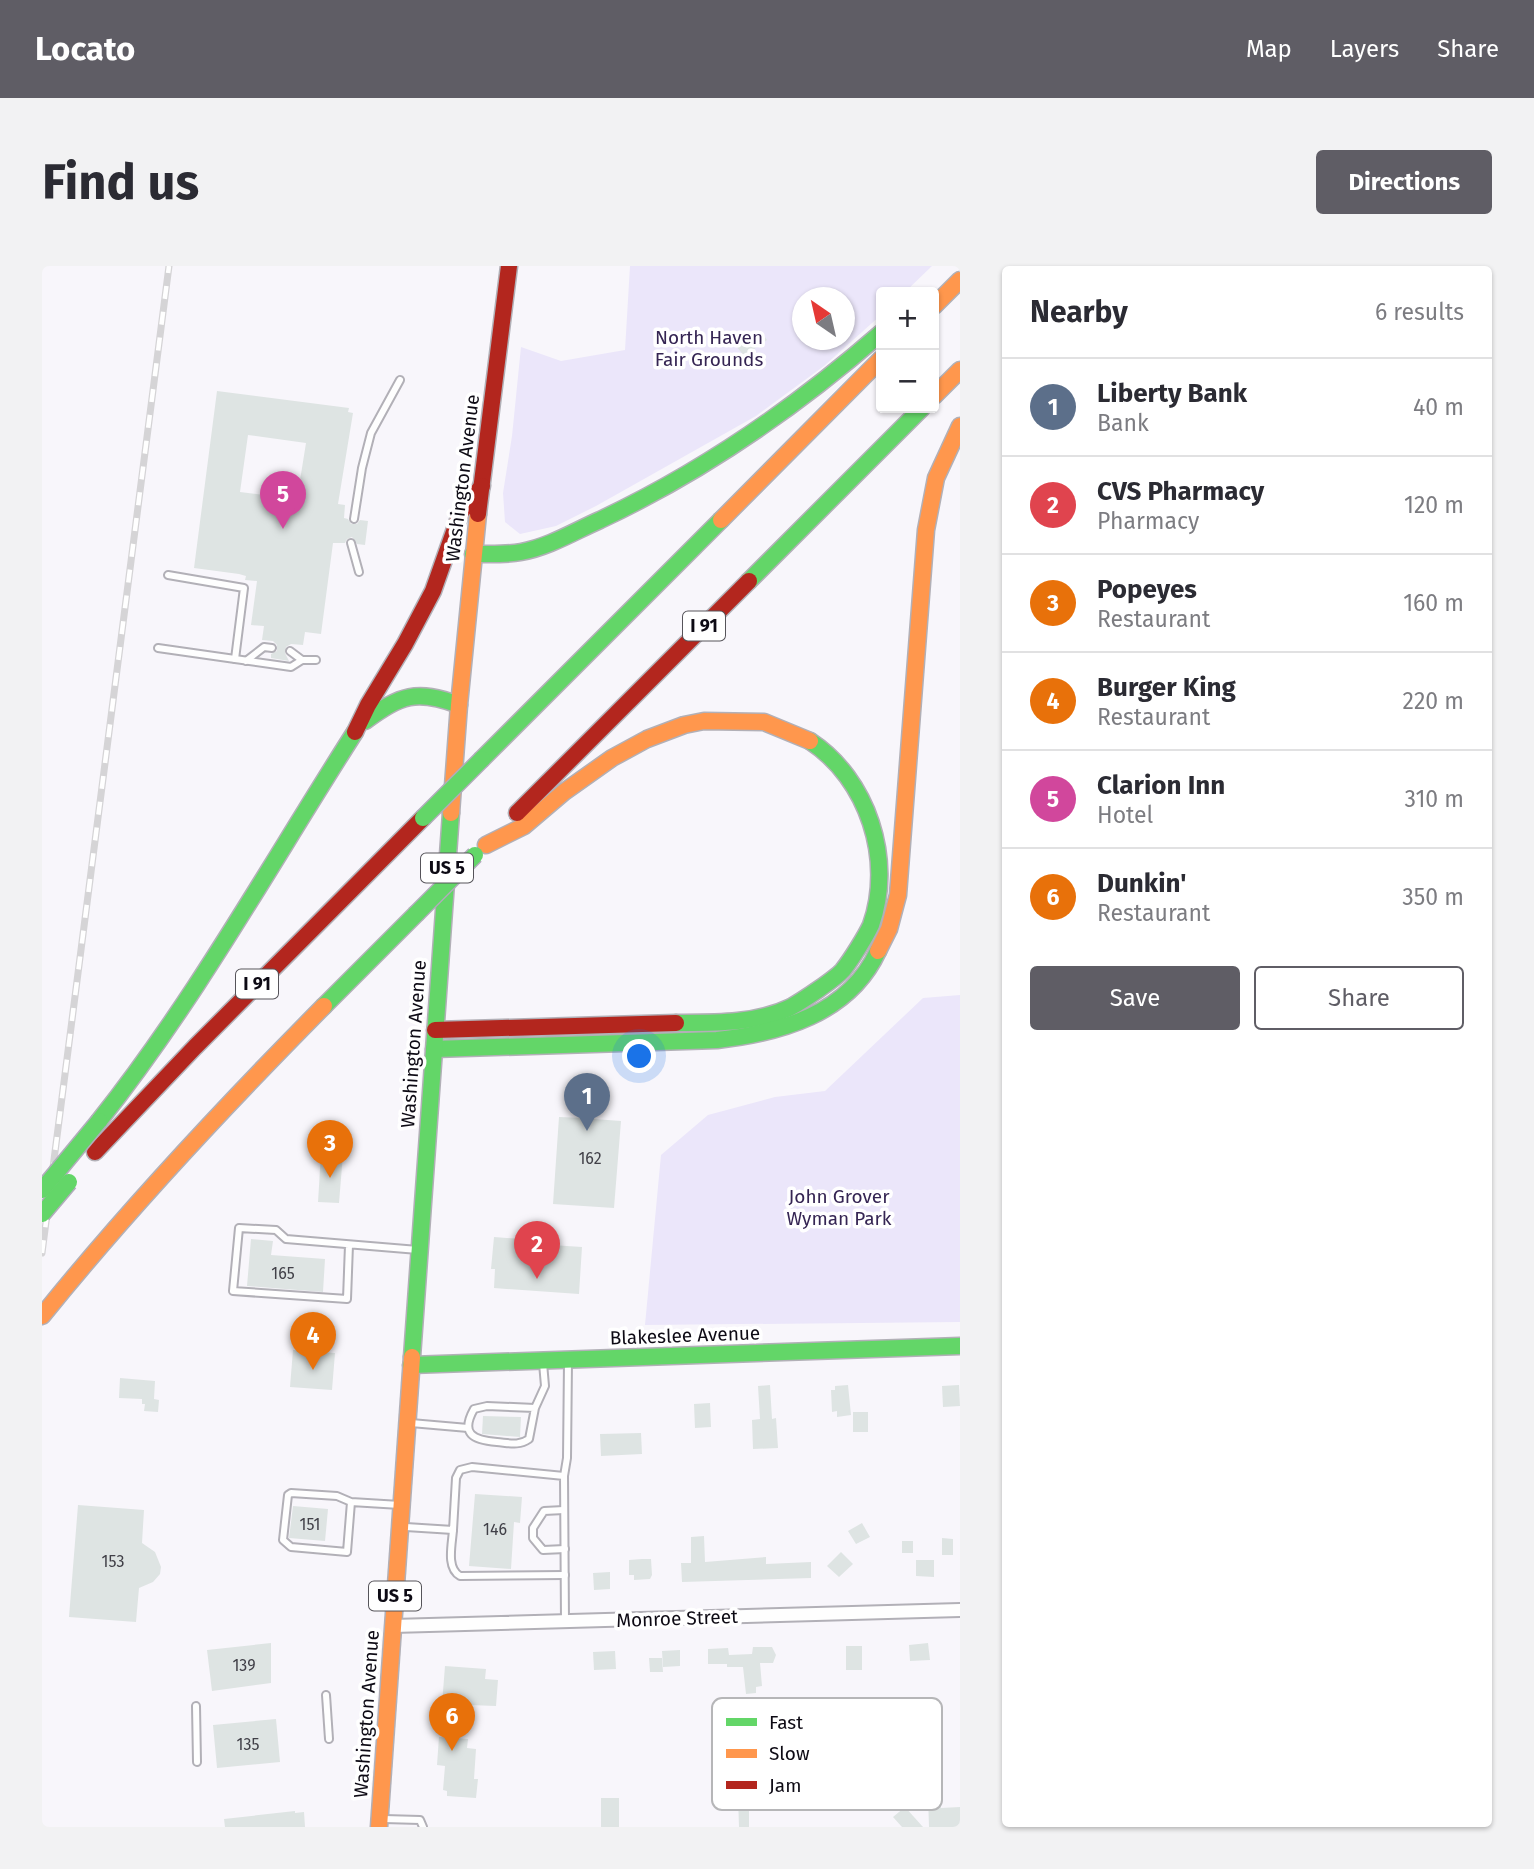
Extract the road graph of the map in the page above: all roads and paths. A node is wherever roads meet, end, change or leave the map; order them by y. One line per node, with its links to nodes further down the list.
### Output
1 (509, 266): 12 (main road, Washington Avenue / US 5)
2 (960, 279): 3 (main road); 4 (main road)
3 (939, 293)
4 (939, 301)
5 (876, 337): 15 (main road)
6 (876, 364): 31 (main road, I 91, bridge)
7 (960, 370): 9 (main road)
8 (400, 380): 13 (lane)
9 (939, 391)
10 (917, 413): 27 (main road, I 91)
11 (960, 426): 29 (main road)
12 (482, 486): 15 (main road, Washington Avenue / US 5); 26 (main road)
13 (354, 519)
14 (351, 543): 16 (lane)
15 (473, 555): 25 (main road, Washington Avenue / US 5)
16 (359, 572)
17 (168, 575): 21 (lane)
18 (158, 648): 21 (lane)
19 (272, 648): 24 (lane)
20 (290, 651): 22 (lane)
21 (235, 659): 24 (lane)
22 (302, 660): 23 (lane); 24 (lane)
23 (316, 660)
24 (246, 661)
25 (459, 705): 26 (main road); 28 (main road, Washington Avenue / US 5)
26 (359, 726): 30 (main road, bridge)
27 (480, 850): 28 (main road); 34 (main road, I 91, bridge)
28 (435, 1030): 29 (main road, Washington Avenue / US 5)
29 (434, 1049): 33 (main road, Washington Avenue / US 5)
30 (42, 1190)
31 (42, 1214)
32 (349, 1244): 32 (lane); 33 (lane)
33 (419, 1251): 38 (main road, Washington Avenue / US 5)
34 (42, 1316)
35 (960, 1346): 36 (main road, Blakeslee Avenue)
36 (568, 1360): 37 (main road, Blakeslee Avenue); 42 (lane)
37 (543, 1361): 38 (main road, Blakeslee Avenue); 39 (lane)
38 (411, 1365): 40 (main road, Washington Avenue / US 5)
39 (535, 1408): 41 (lane); 41 (lane)
40 (407, 1423): 41 (lane); 44 (main road, Washington Avenue / US 5)
41 (468, 1428)
42 (564, 1476): 45 (lane); 47 (lane)
43 (351, 1502): 43 (lane); 44 (lane)
44 (401, 1506): 46 (main road, Washington Avenue / US 5)
45 (564, 1510): 48 (lane); 48 (lane)
46 (400, 1526): 47 (lane); 52 (main road, Washington Avenue / US 5)
47 (453, 1530): 49 (lane)
48 (565, 1549): 49 (lane)
49 (565, 1574): 51 (lane)
50 (960, 1610): 51 (street, Monroe Street)
51 (565, 1621): 52 (street, Monroe Street)
52 (393, 1626): 57 (main road, Washington Avenue / US 5)
53 (326, 1695): 55 (lane)
54 (195, 1706): 56 (lane)
55 (329, 1739)
56 (197, 1762)
57 (379, 1823): 58 (lane)
58 (423, 1827)

